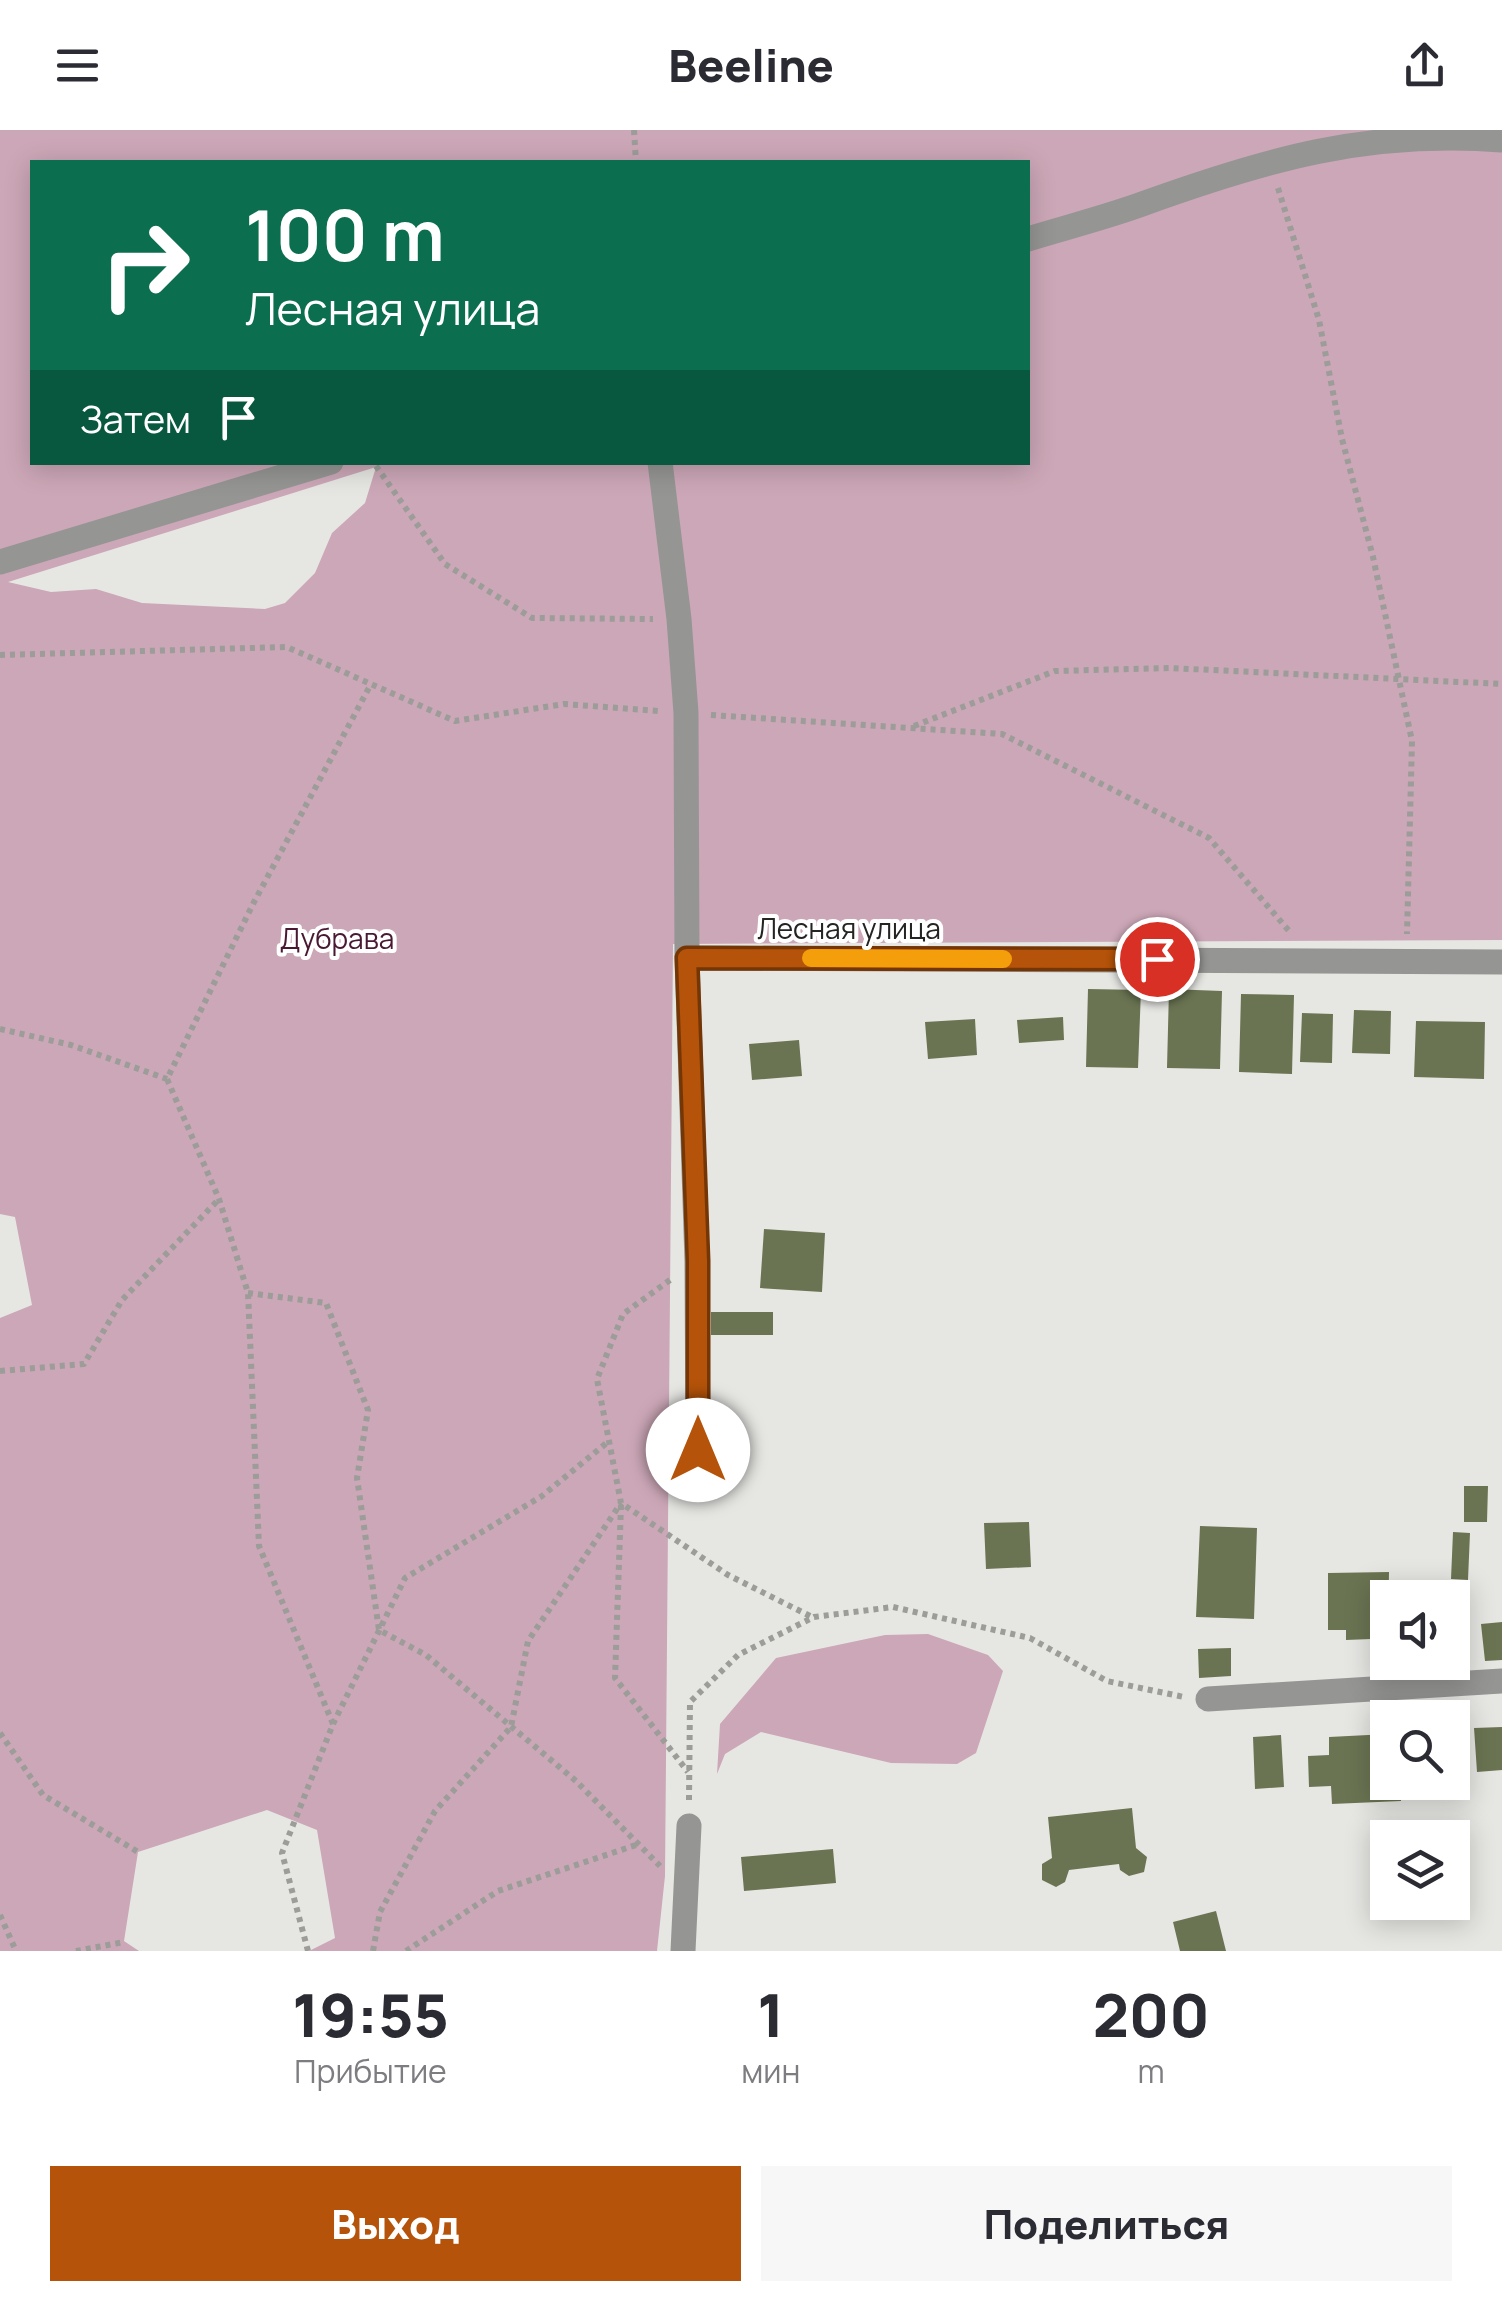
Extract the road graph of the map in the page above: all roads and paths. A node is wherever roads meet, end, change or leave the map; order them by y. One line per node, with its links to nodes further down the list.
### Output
1 (634, 130): 4 (path)
2 (1502, 140): 3 (street)
3 (1268, 157): 5 (street); 11 (path)
4 (636, 160)
5 (1030, 238)
6 (320, 465): 9 (street)
7 (660, 465): 10 (street)
8 (376, 466): 10 (path)
9 (0, 562)
10 (679, 620): 15 (street)
11 (1399, 679): 13 (path); 14 (path); 16 (path)
12 (371, 684): 19 (path)
13 (1502, 684)
14 (909, 728)
15 (687, 958): 16 (street, Лесная улица); 21 (street)
16 (1407, 961): 17 (street, Лесная улица)
17 (1502, 962)
18 (0, 1028): 19 (path)
19 (167, 1080): 20 (path)
20 (219, 1199): 22 (path); 23 (path)
21 (698, 1261): 24 (path); 25 (street)
22 (248, 1293): 28 (path); 31 (path)
23 (0, 1370)
24 (609, 1441): 26 (path); 28 (path)
25 (698, 1450)
26 (621, 1503): 27 (path); 32 (path); 34 (path)
27 (814, 1617): 30 (path); 34 (path)
28 (379, 1630): 31 (path); 32 (path)
29 (1502, 1681): 30 (street)
30 (1208, 1698)
31 (333, 1724): 43 (path)
32 (512, 1727): 38 (path); 44 (path)
33 (0, 1733): 37 (path)
34 (688, 1772): 35 (path)
35 (689, 1826): 38 (street)
36 (636, 1845): 45 (path)
37 (138, 1852)
38 (686, 1892): 46 (street)
39 (0, 1915): 41 (path)
40 (124, 1942): 42 (path)
41 (16, 1951)
42 (76, 1951)
43 (308, 1951)
44 (372, 1951)
45 (406, 1951)
46 (684, 1951)

